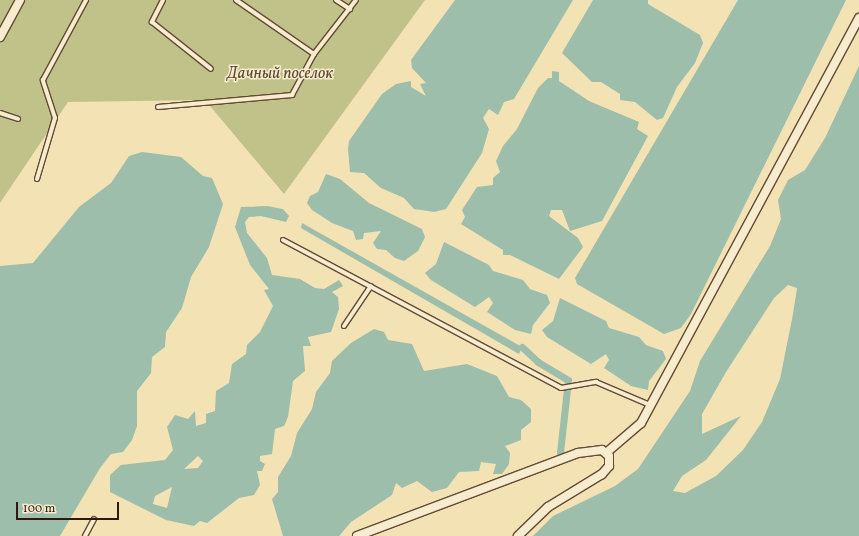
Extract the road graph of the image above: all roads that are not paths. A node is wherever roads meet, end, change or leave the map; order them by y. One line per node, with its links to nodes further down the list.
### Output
1 (20, 0): 9 (street)
2 (86, 0): 15 (lane)
3 (163, 0): 11 (lane)
4 (236, 0): 10 (lane)
5 (336, 0): 7 (lane)
6 (356, 0): 7 (lane)
7 (350, 9): 10 (lane)
8 (859, 18): 19 (street)
9 (0, 37)
10 (314, 54): 12 (lane)
11 (211, 69)
12 (158, 107)
13 (0, 113): 14 (lane)
14 (18, 119)
15 (37, 179)
16 (283, 240): 17 (lane)
17 (371, 286): 18 (lane); 19 (lane)
18 (344, 326)
19 (651, 405): 20 (street)
20 (606, 453): 22 (street); 25 (street)
21 (94, 519): 23 (lane)
22 (373, 532): 24 (street)
23 (84, 536)
24 (357, 536)
25 (518, 536)

